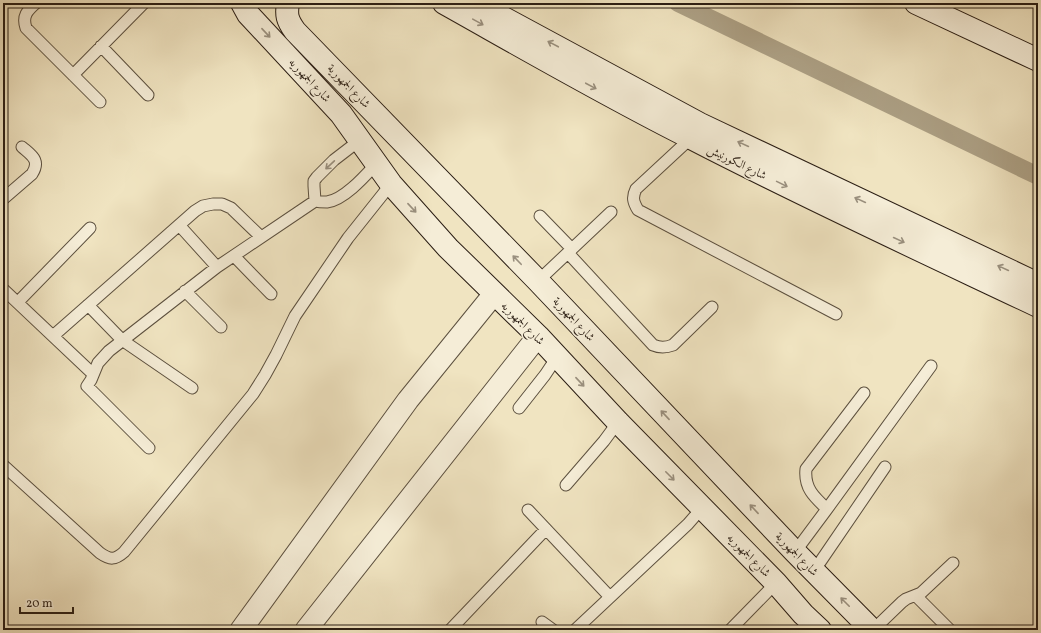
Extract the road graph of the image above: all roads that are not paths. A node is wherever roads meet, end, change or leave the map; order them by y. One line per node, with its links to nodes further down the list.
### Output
1 (36, 3): 10 (lane)
2 (144, 3): 8 (lane)
3 (242, 3): 14 (main road, شارع الجمهوريه, one-way to 14)
4 (288, 3): 28 (main road, شارع الجمهورية, one-way to 4)
5 (444, 3): 13 (main road, شارع الكورنيش, one-way to 13)
6 (476, 3): 29 (main road, شارع الكورنيش, one-way to 6)
7 (916, 3): 9 (main road)
8 (101, 46): 10 (lane); 11 (lane)
9 (1038, 60)
10 (72, 75): 12 (lane)
11 (148, 95)
12 (100, 102)
13 (691, 138): 36 (main road, شارع الكورنيش, one-way to 36); 38 (lane)
14 (360, 140): 16 (main road, شارع الجمهوريه); 19 (lane, one-way to 19)
15 (22, 147): 18 (lane)
16 (376, 164): 17 (main road, شارع الجمهوريه); 19 (lane)
17 (391, 184): 33 (main road, شارع الجمهوريه, one-way to 33); 51 (lane)
18 (3, 199)
19 (315, 201): 24 (lane)
20 (611, 212): 25 (lane)
21 (540, 216): 25 (lane)
22 (179, 225): 24 (lane); 27 (lane); 35 (lane)
23 (90, 228): 34 (lane)
24 (261, 237): 26 (lane)
25 (570, 251): 28 (lane); 37 (lane)
26 (234, 256): 27 (lane); 32 (lane)
27 (217, 267): 31 (lane)
28 (538, 281): 58 (main road, شارع الجمهورية, one-way to 28)
29 (1038, 284)
30 (3, 289): 34 (lane)
31 (185, 292): 39 (lane); 42 (lane)
32 (271, 294)
33 (494, 294): 41 (main road, شارع الجمهوريه); 67 (street)
34 (18, 302): 40 (lane)
35 (88, 305): 40 (lane); 42 (lane)
36 (1038, 306)
37 (712, 307)
38 (836, 314)
39 (221, 327)
40 (53, 336): 45 (lane)
41 (538, 336): 43 (main road, شارع الجمهوريه); 68 (street)
42 (122, 340): 45 (lane); 46 (lane)
43 (558, 357): 48 (lane); 49 (main road, شارع الجمهوريه, one-way to 49)
44 (931, 366): 55 (lane)
45 (93, 374): 50 (lane)
46 (192, 388)
47 (864, 393): 55 (lane)
48 (519, 408)
49 (618, 422): 53 (lane); 54 (main road, شارع الجمهوريه, one-way to 54)
50 (149, 448)
51 (3, 465)
52 (885, 467): 60 (lane)
53 (566, 484)
54 (702, 508): 61 (main road, شارع الجمهوريه); 63 (lane)
55 (827, 509): 58 (lane)
56 (528, 510): 57 (lane)
57 (546, 529): 63 (lane); 69 (lane)
58 (795, 552): 60 (main road, شارع الجمهورية)
59 (953, 563): 62 (lane)
60 (814, 571): 73 (main road, شارع الجمهورية, one-way to 60)
61 (776, 583): 65 (main road, شارع الجمهوريه); 66 (lane)
62 (916, 596): 73 (lane); 74 (lane)
63 (610, 597): 71 (lane)
64 (542, 622): 70 (lane)
65 (802, 622): 72 (main road, شارع الجمهوريه)
66 (735, 628)
67 (241, 630)
68 (306, 630)
69 (450, 630)
70 (553, 630)
71 (574, 630)
72 (820, 630)
73 (873, 630)
74 (950, 630)

